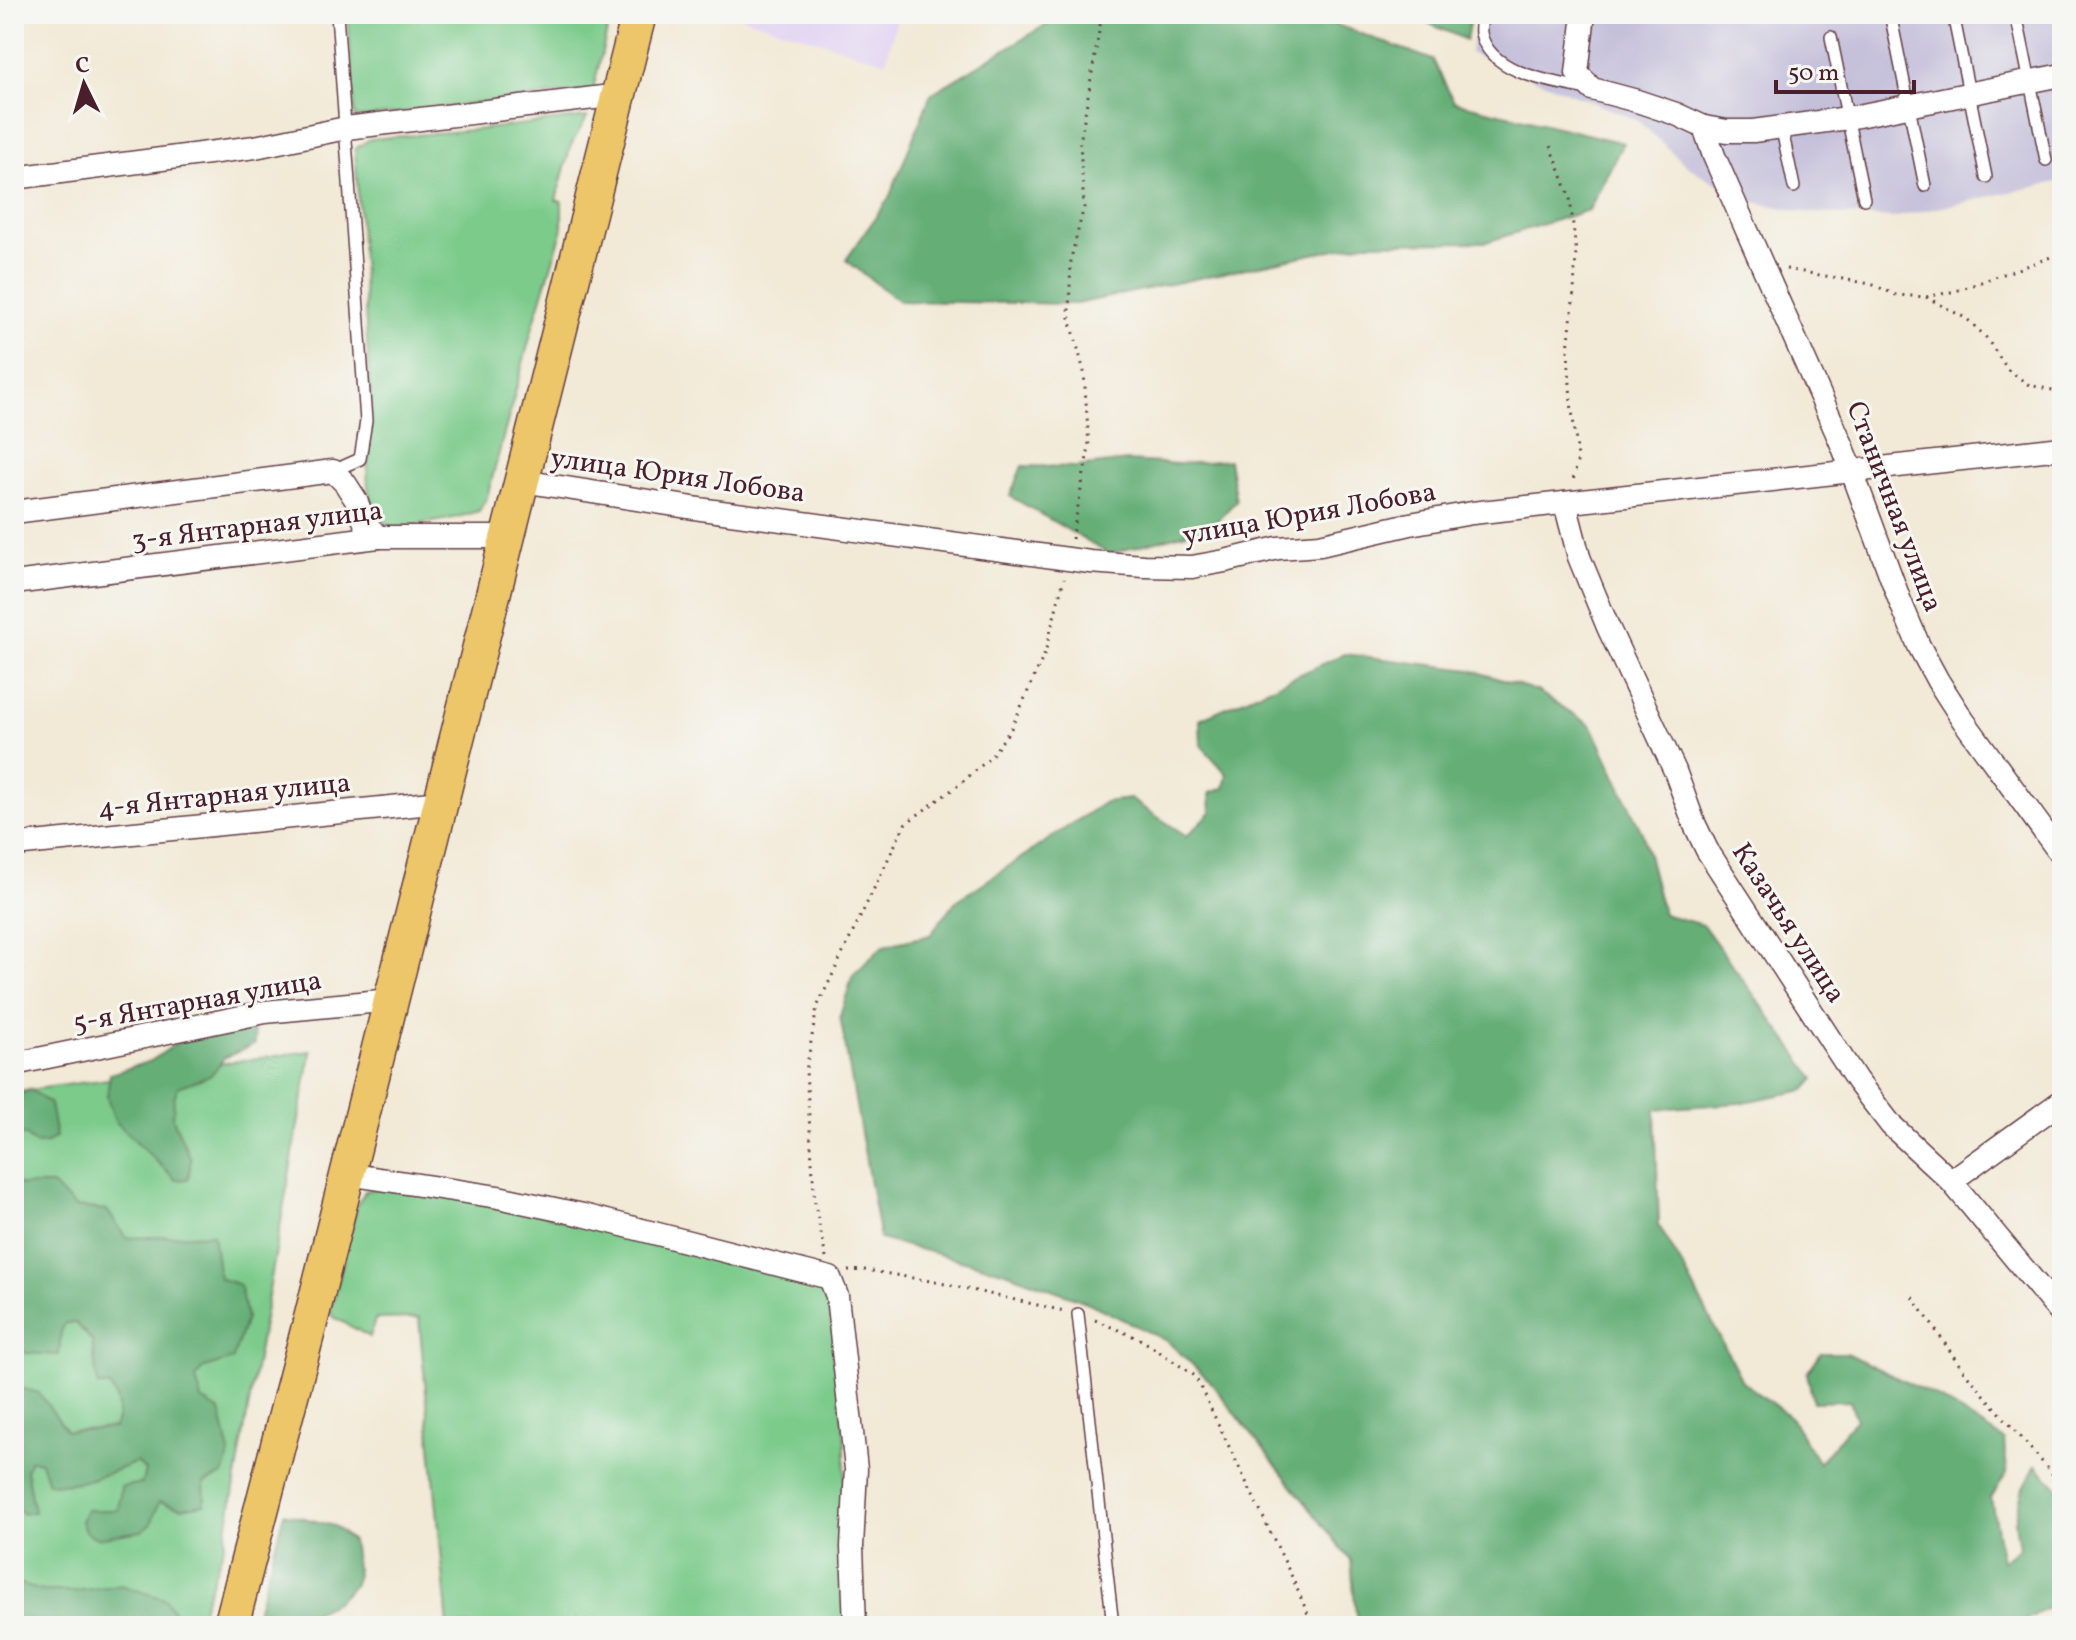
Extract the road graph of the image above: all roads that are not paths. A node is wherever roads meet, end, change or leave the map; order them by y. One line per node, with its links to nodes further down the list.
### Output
1 (337, 14): 18 (lane)
2 (639, 14): 13 (main road)
3 (1482, 14): 11 (lane)
4 (1584, 14): 11 (street)
5 (1953, 14): 12 (lane)
6 (2016, 14): 10 (lane)
7 (1892, 23): 14 (lane)
8 (1831, 37): 15 (lane)
9 (2062, 75): 10 (street)
10 (2029, 81): 12 (street); 19 (lane)
11 (1592, 89): 17 (street)
12 (1969, 94): 14 (street); 20 (lane)
13 (619, 95): 18 (street); 28 (main road)
14 (1909, 106): 15 (street); 22 (lane)
15 (1848, 118): 16 (street); 24 (lane)
16 (1781, 125): 17 (street); 23 (lane)
17 (1704, 127): 27 (street, Станичная улица)
18 (346, 128): 21 (street); 26 (lane)
19 (2046, 160)
20 (1986, 177)
21 (14, 178)
22 (1925, 186)
23 (1794, 187)
24 (1864, 199)
25 (2062, 448): 27 (street, улица Юрия Лобова)
26 (333, 471): 30 (street, 3-я Янтарная улица); 31 (street)
27 (1852, 471): 29 (street, улица Юрия Лобова); 36 (street, Станичная улица)
28 (522, 481): 29 (street, улица Юрия Лобова); 32 (main road)
29 (1565, 503): 41 (street, Казачья улица)
30 (14, 512)
31 (378, 537): 32 (street, 3-я Янтарная улица); 33 (street, 3-я Янтарная улица)
32 (507, 537): 34 (main road)
33 (14, 583)
34 (441, 802): 35 (street, 4-я Янтарная улица); 37 (main road)
35 (14, 845)
36 (2062, 856)
37 (391, 1000): 38 (street, 5-я Янтарная улица); 40 (main road)
38 (14, 1064)
39 (2062, 1101): 41 (street)
40 (347, 1174): 44 (main road); 45 (street)
41 (1951, 1181): 43 (street, Казачья улица)
42 (1078, 1314): 46 (lane)
43 (2062, 1315)
44 (231, 1626)
45 (855, 1626)
46 (1113, 1626)

